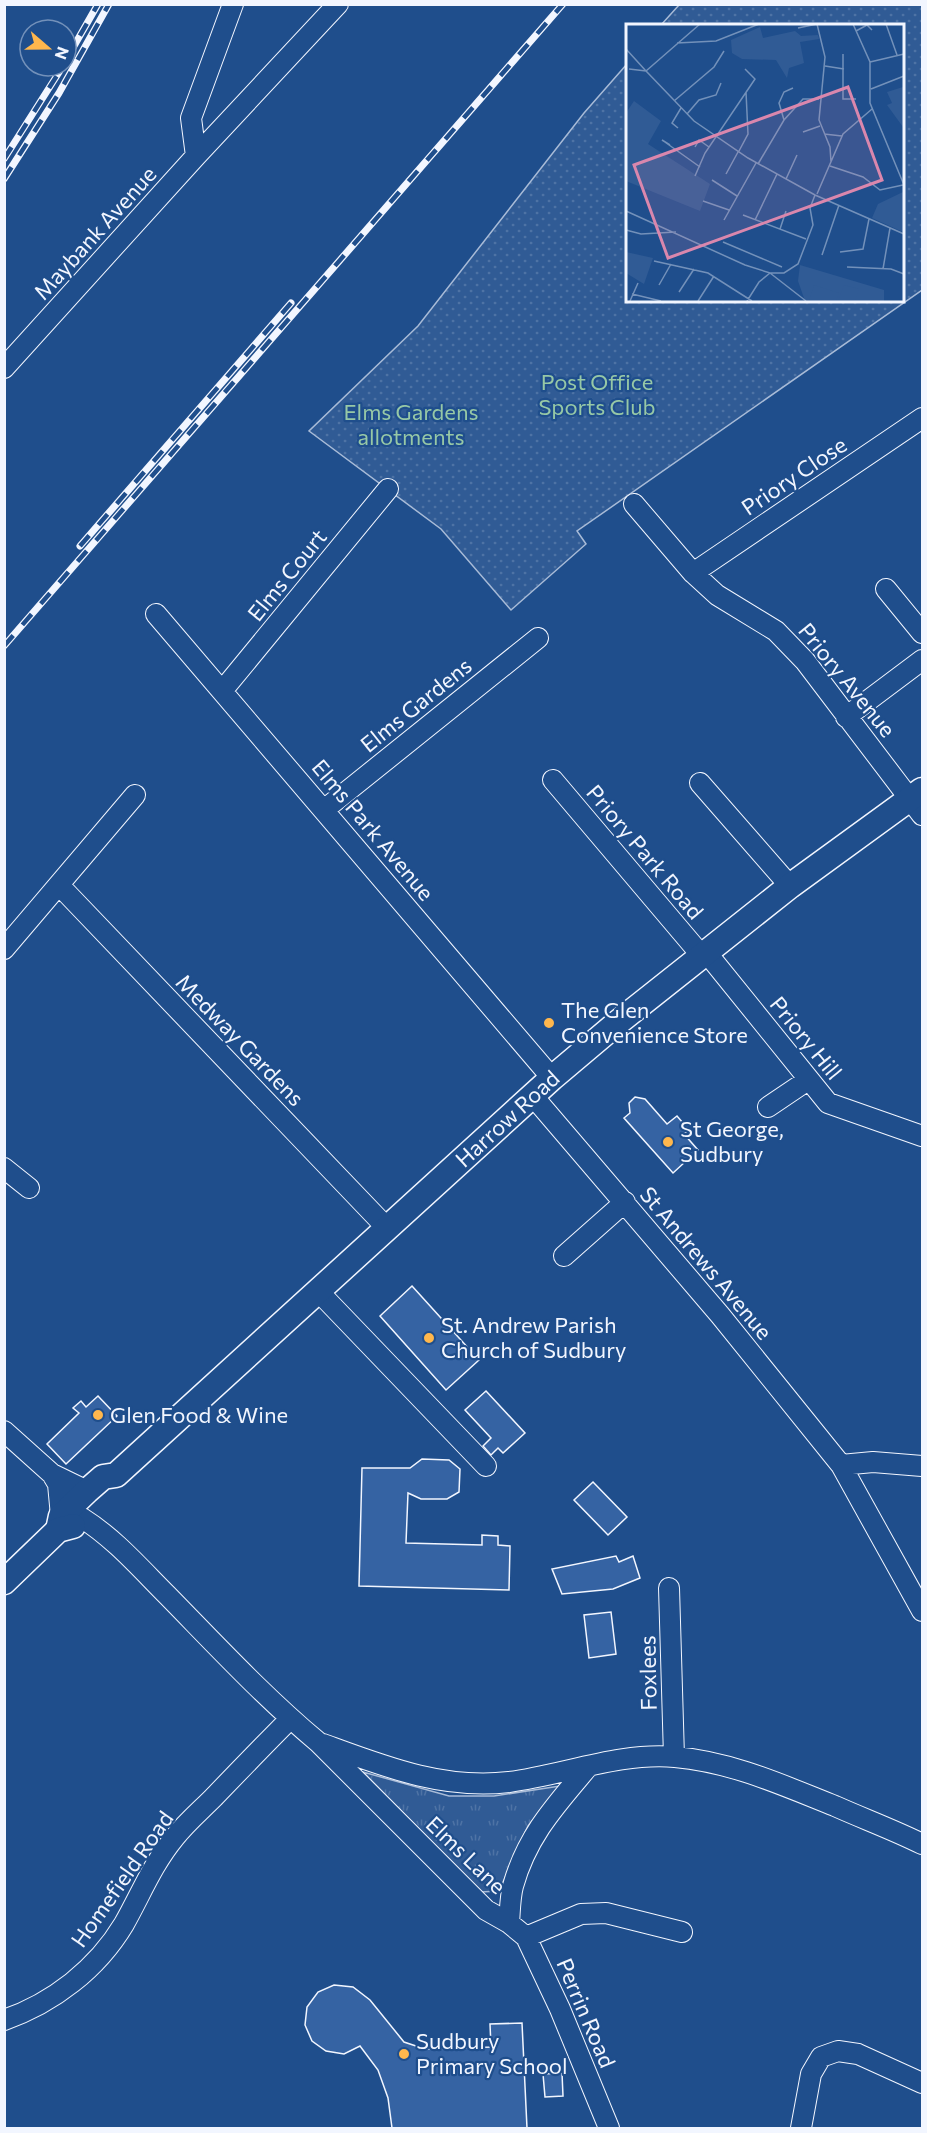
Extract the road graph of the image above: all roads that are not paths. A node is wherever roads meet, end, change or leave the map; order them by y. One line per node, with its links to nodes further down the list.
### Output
1 (232, 4): 3 (street)
2 (338, 4): 3 (street, Maybank Avenue)
3 (196, 156): 4 (street, Maybank Avenue)
4 (4, 368)
5 (922, 418): 8 (street, Priory Close)
6 (388, 489): 14 (street, Elms Court)
7 (634, 504): 8 (street, Priory Avenue)
8 (693, 573): 15 (street, Priory Avenue)
9 (886, 589): 11 (street)
10 (156, 614): 14 (street, Elms Park Avenue)
11 (922, 633)
12 (538, 638): 20 (street, Elms Gardens)
13 (922, 660): 15 (street)
14 (222, 692): 20 (street, Elms Park Avenue)
15 (846, 717): 19 (street, Priory Avenue)
16 (553, 780): 24 (street, Priory Park Road)
17 (700, 783): 22 (street)
18 (135, 795): 21 (street)
19 (919, 801): 22 (main road, Harrow Road)
20 (325, 809): 25 (street, Elms Park Avenue)
21 (59, 885): 23 (street); 33 (street, Medway Gardens)
22 (790, 886): 24 (main road, Harrow Road)
23 (4, 949)
24 (704, 954): 25 (main road, Harrow Road); 26 (street, Priory Hill)
25 (552, 1078): 27 (main road, Harrow Road)
26 (808, 1080): 28 (street); 29 (street, Priory Hill)
27 (532, 1095): 32 (street, St Andrews Avenue); 33 (main road, Harrow Road)
28 (768, 1107)
29 (922, 1136)
30 (4, 1168): 31 (street)
31 (29, 1188)
32 (625, 1203): 34 (street); 37 (street, St Andrews Avenue)
33 (387, 1228): 35 (main road, Harrow Road)
34 (564, 1256)
35 (317, 1290): 38 (street); 41 (main road, Harrow Road)
36 (4, 1431): 40 (street)
37 (841, 1465): 39 (street); 46 (street, St Andrews Avenue)
38 (486, 1466)
39 (922, 1466)
40 (52, 1474): 42 (street); 43 (street)
41 (116, 1476): 42 (main road, Harrow Road); 43 (main road, Harrow Road)
42 (87, 1491): 43 (main road, Harrow Road)
43 (67, 1521): 44 (main road, Harrow Road); 47 (street, Elms Lane)
44 (4, 1582)
45 (669, 1588): 49 (street, Foxlees)
46 (922, 1611)
47 (290, 1719): 48 (street, Elms Lane); 55 (street, Homefield Road)
48 (318, 1742): 50 (street, Elms Lane); 52 (street, Elms Lane)
49 (674, 1757): 50 (street, Elms Lane); 51 (street, Elms Lane)
50 (587, 1767): 52 (street, Elms Lane)
51 (918, 1835)
52 (509, 1923): 54 (street, Perrin Road)
53 (682, 1932): 54 (street)
54 (526, 1937): 57 (street, Perrin Road)
55 (4, 2020)
56 (922, 2083): 58 (street)
57 (609, 2128)
58 (801, 2128)

